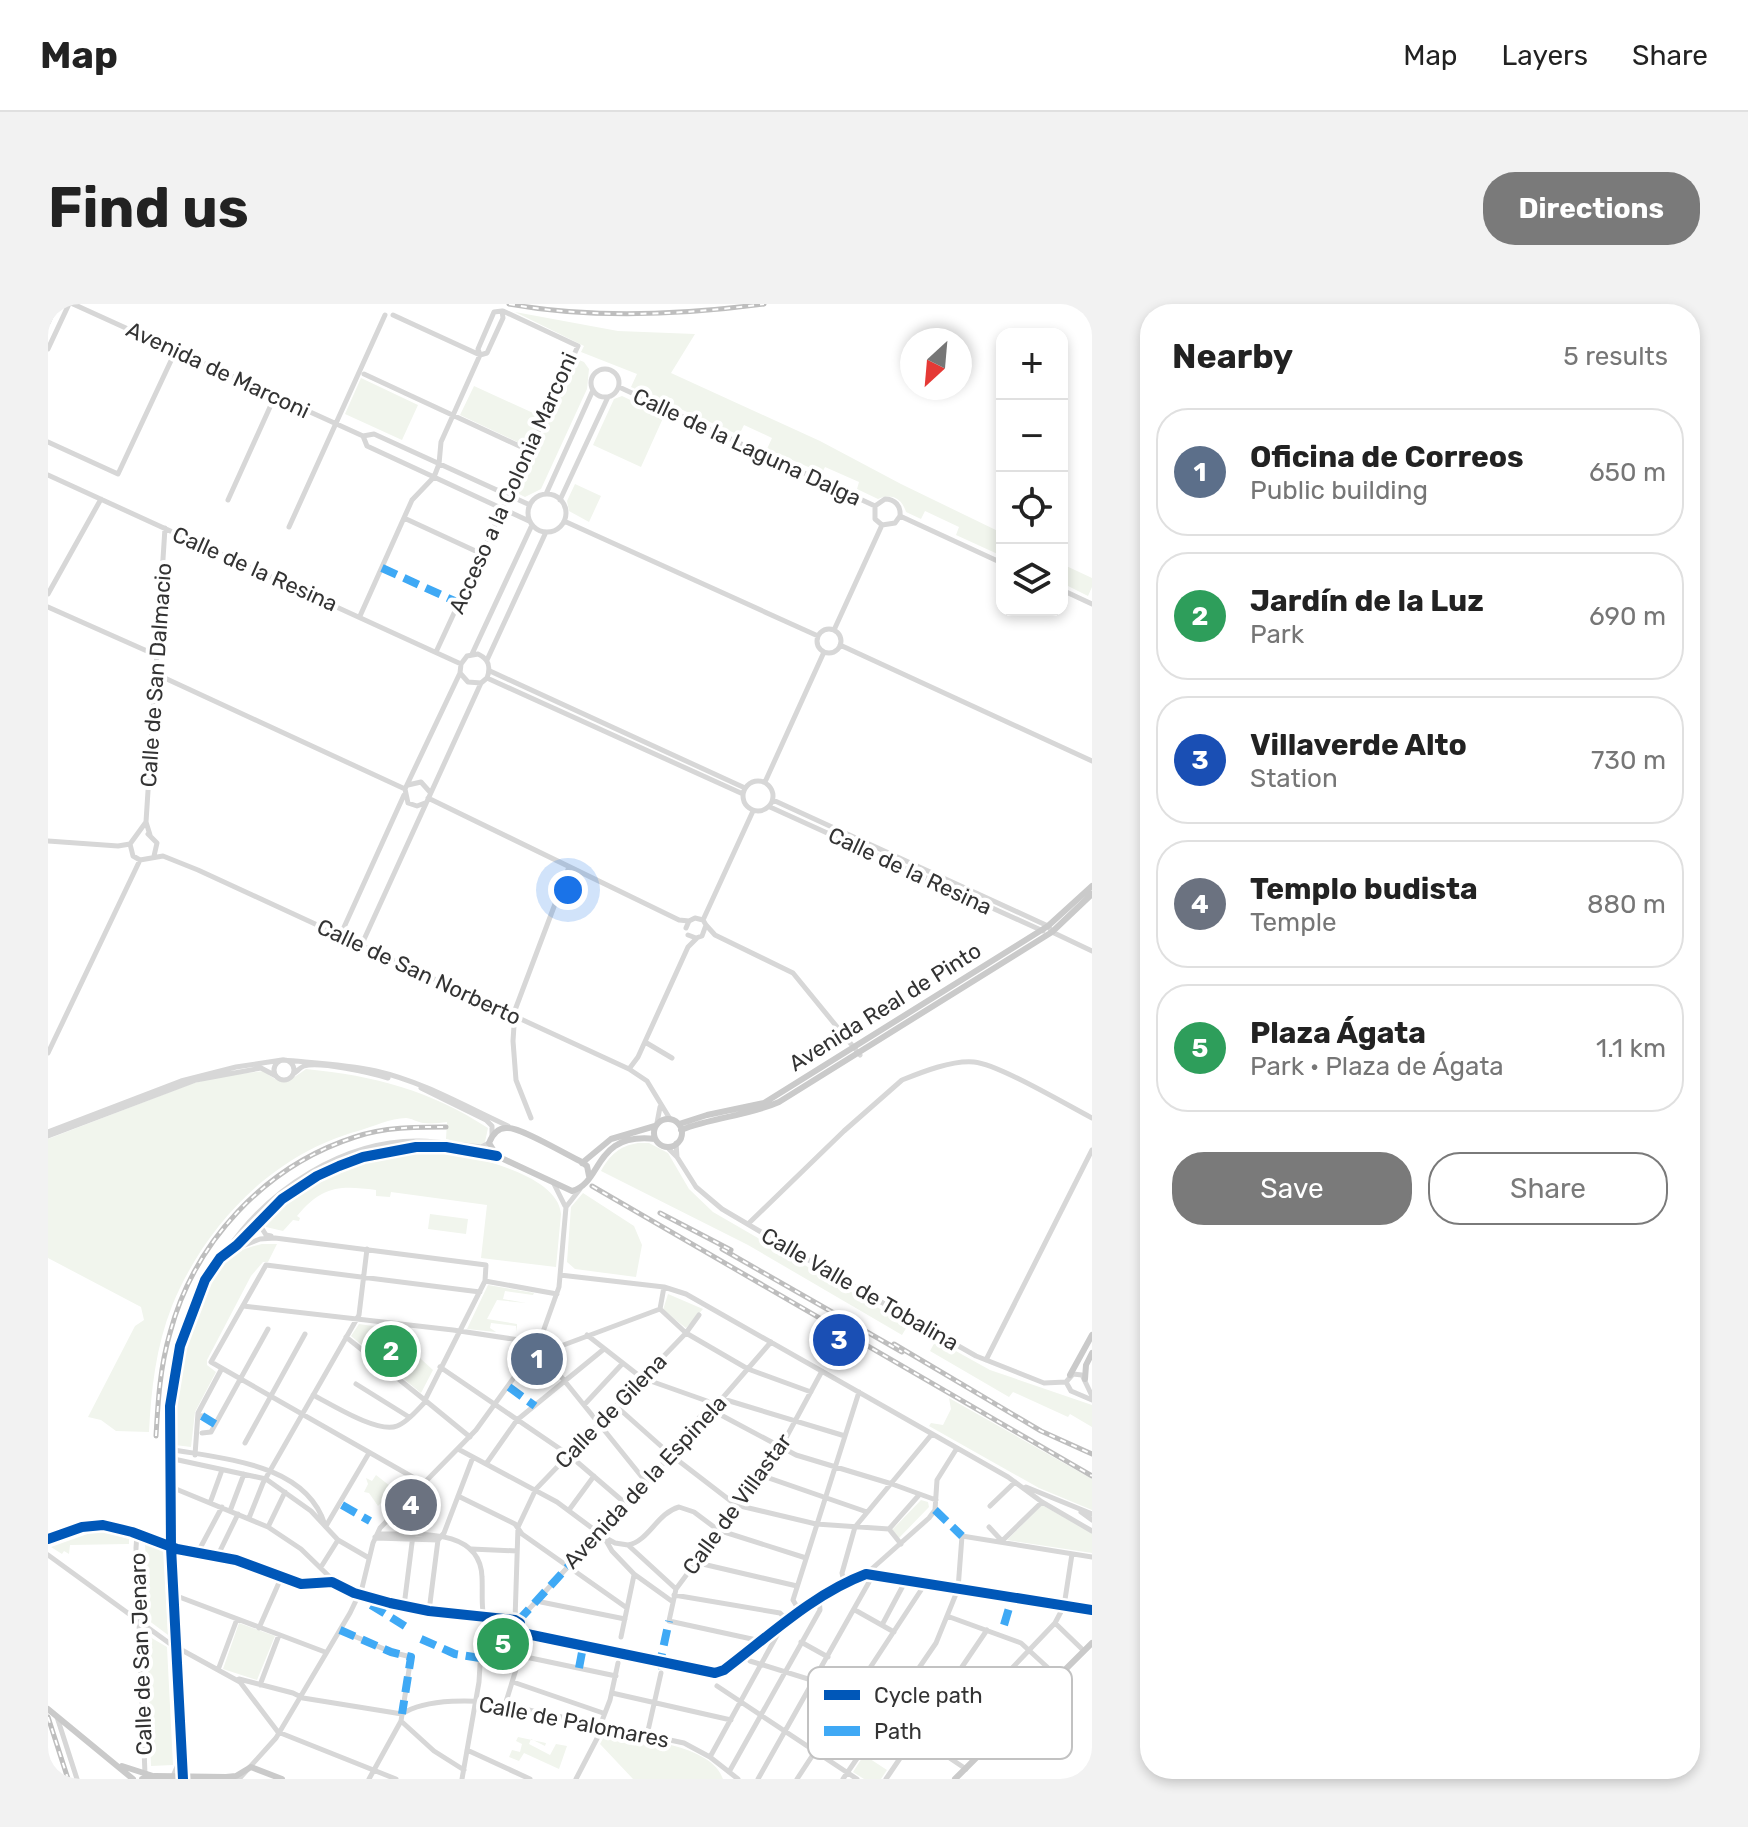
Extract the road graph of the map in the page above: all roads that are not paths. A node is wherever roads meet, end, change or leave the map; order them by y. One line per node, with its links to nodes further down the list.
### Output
1 (56, 304): 6 (main road)
2 (71, 304): 7 (street); 8 (street, Avenida de Marconi)
3 (502, 311): 9 (street); 9 (street); 19 (street, Acceso a la Colonia Marconi)
4 (385, 315): 16 (street)
5 (393, 315): 9 (street)
6 (48, 322)
7 (48, 349)
8 (176, 350): 13 (street, Avenida de Marconi); 18 (street)
9 (480, 355): 15 (street)
10 (364, 374): 15 (street)
11 (619, 387): 12 (street); 14 (street); 33 (street, Calle de la Laguna Dalga)
12 (593, 390): 14 (street); 27 (street)
13 (275, 396): 16 (street, Avenida de Marconi); 30 (street)
14 (608, 397): 31 (street)
15 (452, 415): 19 (street); 21 (street)
16 (336, 424): 17 (street, Avenida de Marconi); 40 (street)
17 (363, 436): 20 (street); 23 (street)
18 (48, 442)
19 (530, 451): 28 (street, Acceso a la Colonia Marconi)
20 (433, 461): 21 (street); 23 (street)
21 (439, 464): 22 (street); 25 (street)
22 (448, 468): 26 (street); 28 (street)
23 (426, 473): 25 (street)
24 (48, 475): 29 (street, Calle de la Resina)
25 (434, 477): 26 (street); 36 (street)
26 (442, 480): 34 (street)
27 (546, 494): 31 (street); 32 (street)
28 (509, 495): 32 (street); 34 (street, Acceso a la Colonia Marconi)
29 (101, 499): 41 (street, Calle de la Resina); 46 (street)
30 (228, 500)
31 (560, 500): 37 (street)
32 (530, 505): 38 (street)
33 (875, 506): 35 (street); 39 (street)
34 (502, 509): 38 (street); 43 (street, Acceso a la Colonia Marconi)
35 (900, 516): 39 (street); 44 (street)
36 (404, 518): 43 (street); 49 (street)
37 (564, 521): 42 (street); 51 (street)
38 (531, 523): 42 (street); 55 (street)
39 (882, 525): 50 (street)
40 (289, 527)
41 (165, 528): 49 (street, Calle de la Resina); 56 (street, Calle de San Dalmacio)
42 (546, 532): 57 (street)
43 (482, 554): 53 (street, Acceso a la Colonia Marconi)
44 (996, 560)
45 (1068, 593): 47 (street)
46 (48, 594)
47 (1092, 604)
48 (48, 607): 56 (street)
49 (360, 616): 53 (street, Calle de la Resina)
50 (834, 630): 51 (street); 52 (street)
51 (818, 636): 54 (street)
52 (840, 645): 54 (street); 63 (street)
53 (436, 652): 58 (street, Calle de la Resina)
54 (824, 652): 64 (street)
55 (472, 654): 57 (street); 58 (street)
56 (156, 655): 60 (street, Calle de San Dalmacio)
57 (487, 660): 61 (street)
58 (461, 664): 59 (street)
59 (460, 673): 62 (street); 65 (street)
60 (156, 674): 65 (street); 71 (street, Calle de San Dalmacio)
61 (488, 675): 62 (street); 66 (street)
62 (481, 683): 67 (street)
63 (1092, 761)
64 (765, 782): 66 (street); 68 (street)
65 (405, 790): 67 (street); 67 (street); 89 (street)
66 (744, 791): 70 (street)
67 (428, 798): 79 (street); 91 (street)
68 (773, 800): 69 (street); 85 (street, Calle de la Resina)
69 (770, 807): 70 (street); 87 (street, Calle de la Resina)
70 (753, 811): 84 (street)
71 (146, 822): 72 (street, Calle de San Dalmacio); 73 (street, Calle de San Dalmacio)
72 (140, 833): 73 (street); 76 (street, Calle de San Dalmacio)
73 (150, 835): 75 (street, Calle de San Dalmacio)
74 (48, 841): 76 (street)
75 (157, 848): 77 (street); 78 (street, Calle de San Norberto)
76 (133, 853): 77 (street, Calle de San Norberto); 97 (street)
77 (154, 856): 78 (street, Calle de San Norberto)
78 (163, 856): 89 (street, Calle de San Norberto)
79 (569, 867): 82 (street); 94 (street)
80 (1092, 886): 85 (main road, Avenida Real de Pinto)
81 (1092, 894): 85 (main road, Avenida Real de Pinto)
82 (679, 920): 83 (street); 86 (street)
83 (689, 921): 84 (street); 86 (street)
84 (702, 921): 88 (street); 90 (street)
85 (1050, 929): 87 (main road, Avenida Real de Pinto); 93 (street, Calle de la Resina); 96 (main road, Avenida Real de Pinto)
86 (687, 931): 90 (street); 92 (street)
87 (1040, 931): 96 (main road, Avenida Real de Pinto)
88 (715, 935): 90 (street); 96 (street)
89 (340, 936): 91 (street, Calle de San Norberto)
90 (700, 937): 92 (street)
91 (361, 946): 94 (street, Calle de San Norberto)
92 (688, 947): 95 (street)
93 (1092, 951)
94 (515, 1016): 101 (street, Calle de San Norberto); 106 (street)
95 (645, 1042): 98 (street); 99 (street)
96 (857, 1052): 110 (main road, Avenida Real de Pinto)
97 (48, 1053)
98 (638, 1057): 101 (street); 104 (street)
99 (672, 1058)
100 (283, 1060): 102 (street); 103 (street); 111 (street); 112 (street)
101 (629, 1069): 104 (street, Calle de San Norberto)
102 (293, 1074): 103 (street); 113 (street)
103 (276, 1076): 112 (street)
104 (645, 1079): 105 (street, Calle de San Norberto)
105 (660, 1106): 108 (street, Calle de San Norberto); 109 (street)
106 (531, 1118)
107 (1092, 1118): 127 (street)
108 (670, 1119): 109 (main road); 110 (main road)
109 (656, 1125): 114 (main road); 121 (main road)
110 (680, 1127): 115 (main road)
111 (512, 1129): 113 (main road); 121 (main road)
112 (48, 1134)
113 (490, 1139): 116 (street, Calle de San Jenaro); 119 (main road)
114 (655, 1139): 117 (main road); 122 (main road)
115 (676, 1143): 117 (main road); 120 (street)
116 (446, 1145): 119 (street, Calle de San Jenaro); 126 (street, Calle de San Jenaro); 128 (street, Calle de San Jenaro)
117 (667, 1147): 120 (street, Calle Valle de Tobalina)
118 (1092, 1150): 154 (street)
119 (497, 1156): 123 (main road)
120 (677, 1157): 127 (street, Calle Valle de Tobalina)
121 (582, 1163): 122 (main road)
122 (589, 1176): 124 (main road)
123 (554, 1184): 124 (main road); 125 (street)
124 (580, 1188): 125 (street)
125 (566, 1207): 132 (street)
126 (262, 1218): 128 (street, Calle de San Jenaro); 129 (street)
127 (748, 1224): 154 (street, Calle Valle de Tobalina)
128 (246, 1231): 129 (street); 131 (street, Calle de San Jenaro)
129 (263, 1237): 130 (street); 131 (street)
130 (367, 1249): 133 (street); 134 (street)
131 (225, 1254): 192 (street, Calle de San Jenaro)
132 (560, 1275): 135 (street); 137 (street)
133 (363, 1277): 136 (street); 138 (street); 141 (street)
134 (485, 1281): 136 (street); 137 (street)
135 (664, 1287): 139 (street); 149 (street)
136 (480, 1292): 143 (street)
137 (557, 1294): 150 (street)
138 (242, 1306): 141 (street); 157 (street)
139 (660, 1309): 144 (street); 146 (street)
140 (699, 1315): 144 (street, Calle de Gilena)
141 (357, 1320): 143 (street); 148 (street)
142 (268, 1329): 162 (street)
143 (459, 1331): 150 (street); 158 (street)
144 (686, 1333): 156 (street); 160 (street, Calle de Gilena)
145 (305, 1334): 170 (street)
146 (587, 1335): 151 (street); 152 (street)
147 (1092, 1335): 161 (main road)
148 (346, 1337): 169 (street); 173 (street)
149 (771, 1342): 156 (street, Avenida de la Espinela); 159 (street)
150 (539, 1343): 152 (street); 174 (street)
151 (604, 1349): 155 (street); 164 (street)
152 (542, 1353): 164 (street)
153 (1092, 1353): 163 (main road)
154 (986, 1360): 161 (street, Calle Valle de Tobalina)
155 (623, 1363): 160 (street); 175 (street)
156 (748, 1369): 166 (street); 172 (street, Avenida de la Espinela)
157 (221, 1370): 162 (street); 195 (street)
158 (439, 1370): 173 (street); 174 (street)
159 (822, 1371): 166 (street, Calle de Villastar); 167 (street)
160 (642, 1378): 176 (street, Calle de Gilena); 177 (street)
161 (1068, 1379): 163 (street); 168 (street)
162 (240, 1380): 170 (street); 184 (street)
163 (1086, 1380): 168 (street); 171 (street)
164 (565, 1382): 175 (street); 181 (street)
165 (356, 1384): 180 (street)
166 (811, 1392): 182 (street, Calle de Villastar)
167 (859, 1392): 186 (street); 187 (street)
168 (1075, 1393): 171 (street)
169 (313, 1395): 178 (street); 180 (street)
170 (270, 1397): 178 (street); 189 (street)
171 (1092, 1398)
172 (723, 1399): 177 (street, Avenida de la Espinela); 182 (street)
173 (425, 1400): 180 (street); 188 (street)
174 (496, 1404): 181 (street); 188 (street)
175 (584, 1405): 183 (street)
176 (616, 1406): 183 (street, Calle de Gilena); 197 (street)
177 (713, 1409): 190 (street); 197 (street, Avenida de la Espinela)
178 (302, 1415): 194 (street); 204 (street)
179 (202, 1416): 184 (street)
180 (409, 1417)
181 (517, 1420): 196 (street); 201 (street)
182 (795, 1421): 187 (street); 190 (street, Calle de Villastar)
183 (599, 1423): 196 (street, Calle de Gilena); 209 (street)
184 (215, 1424): 185 (street)
185 (202, 1433)
186 (932, 1434): 191 (street); 212 (street)
187 (845, 1436): 202 (street)
188 (470, 1437): 193 (street)
189 (245, 1443)
190 (781, 1447): 202 (street); 206 (street, Calle de Villastar)
191 (957, 1448): 210 (street); 219 (street)
192 (169, 1449): 195 (street); 199 (street, Calle de San Jenaro)
193 (458, 1449): 198 (street); 211 (street)
194 (369, 1453): 211 (street); 235 (street)
195 (195, 1455): 200 (street); 204 (street)
196 (569, 1455): 207 (street); 214 (street, Calle de Gilena)
197 (671, 1455): 209 (street, Avenida de la Espinela); 224 (street)
198 (473, 1457): 201 (street); 217 (street)
199 (169, 1458): 200 (street); 213 (street, Calle de San Jenaro)
200 (194, 1463): 203 (street)
201 (486, 1464): 214 (street)
202 (835, 1466): 212 (street); 218 (street)
203 (222, 1470): 205 (street); 222 (street)
204 (271, 1471): 208 (street); 220 (street)
205 (244, 1474): 208 (street); 229 (street)
206 (760, 1475): 218 (street); 224 (street, Calle de Villastar)
207 (594, 1476): 223 (street); 228 (street)
208 (266, 1479): 215 (street); 233 (street)
209 (646, 1482): 223 (street, Avenida de la Espinela)
210 (1015, 1482): 221 (street); 225 (street); 232 (street)
211 (423, 1483): 245 (street)
212 (892, 1484): 216 (street); 230 (street)
213 (170, 1487): 222 (street); 253 (street, Calle de San Jenaro)
214 (536, 1489): 228 (street); 237 (street, Calle de Gilena)
215 (285, 1492): 227 (street); 236 (street)
216 (919, 1495): 219 (street); 240 (street)
217 (458, 1496): 237 (street); 247 (street)
218 (825, 1498): 230 (street); 234 (street)
219 (936, 1500): 251 (street)
220 (314, 1501): 227 (street); 235 (street)
221 (1042, 1502): 242 (street); 250 (street)
222 (210, 1503): 226 (street)
223 (625, 1503): 244 (street, Avenida de la Espinela)
224 (736, 1505): 234 (street); 241 (street, Calle de Villastar)
225 (990, 1506)
226 (222, 1507): 229 (street); 256 (street)
227 (307, 1507): 235 (street)
228 (569, 1510): 244 (street)
229 (230, 1511): 231 (street)
230 (867, 1512): 238 (street)
231 (238, 1514): 233 (street); 259 (street)
232 (1092, 1517)
233 (249, 1518): 236 (street)
234 (816, 1524): 238 (street); 262 (street)
235 (326, 1526): 249 (street)
236 (268, 1527): 265 (street)
237 (518, 1527): 255 (street); 264 (street)
238 (855, 1527): 240 (street); 270 (street)
239 (989, 1527): 250 (street)
240 (889, 1529): 251 (street)
241 (718, 1530): 252 (street); 262 (street); 263 (street, Calle de Villastar)
242 (1092, 1531)
243 (137, 1534): 248 (street); 253 (street); 280 (street, Calle de San Jenaro)
244 (601, 1535): 252 (street); 264 (street, Avenida de la Espinela); 266 (street)
245 (375, 1537): 246 (street); 261 (street)
246 (413, 1537): 247 (street); 281 (street)
247 (440, 1538): 254 (street); 287 (street)
248 (48, 1539)
249 (338, 1540): 261 (street); 265 (street)
250 (1002, 1541): 257 (street); 274 (street)
251 (901, 1544): 267 (street)
252 (628, 1545): 277 (street)
253 (171, 1547): 256 (street); 275 (street, Calle de San Jenaro)
254 (471, 1549): 255 (street); 289 (street)
255 (517, 1551): 294 (street)
256 (198, 1552): 259 (street)
257 (1072, 1554): 260 (street); 282 (street)
258 (48, 1555): 284 (street)
259 (218, 1555): 268 (street)
260 (1092, 1557)
261 (370, 1558): 276 (street)
262 (806, 1558): 273 (street)
263 (694, 1562): 273 (street); 277 (street, Calle de Villastar)
264 (568, 1566): 278 (street, Avenida de la Espinela); 283 (street)
265 (321, 1567): 271 (street)
266 (634, 1574): 277 (street); 283 (street)
267 (870, 1575): 269 (street); 270 (street); 285 (street)
268 (281, 1578): 271 (street); 299 (street)
269 (906, 1580): 272 (street); 297 (street)
270 (844, 1582): 279 (street)
271 (337, 1584): 276 (street)
272 (925, 1584): 274 (street); 303 (street)
273 (797, 1586): 288 (street)
274 (958, 1589): 282 (street); 290 (street)
275 (174, 1595): 291 (street); 310 (street, Calle de San Jenaro)
276 (359, 1595): 281 (street); 300 (street)
277 (674, 1595): 295 (street); 307 (street)
278 (538, 1598): 292 (street); 294 (street, Avenida de la Espinela)
279 (819, 1599): 288 (street); 308 (street)
280 (138, 1601): 284 (street); 293 (street, Calle de San Jenaro)
281 (404, 1606): 287 (street)
282 (1064, 1606): 286 (street); 296 (street)
283 (627, 1608): 292 (street)
284 (123, 1609): 293 (street)
285 (855, 1610): 297 (street); 315 (street)
286 (1092, 1610)
287 (429, 1611): 289 (street)
288 (800, 1612): 295 (street)
289 (483, 1616): 294 (street); 298 (street)
290 (947, 1616): 302 (street); 321 (street)
291 (237, 1619): 299 (street); 326 (street)
292 (625, 1619): 306 (street)
293 (139, 1621): 310 (street); 369 (street, Calle de San Jenaro)
294 (517, 1621): 301 (street)
295 (784, 1623): 307 (street); 318 (street)
296 (1055, 1623): 311 (street); 312 (street)
297 (882, 1625): 303 (street)
298 (487, 1626): 301 (street); 338 (street)
299 (259, 1628): 305 (street)
300 (340, 1630): 313 (street); 346 (street)
301 (519, 1630): 304 (street)
302 (987, 1630): 311 (street); 322 (street)
303 (894, 1632): 320 (street)
304 (527, 1634): 307 (street); 314 (street)
305 (279, 1635): 313 (street); 333 (street)
306 (621, 1637)
307 (762, 1641)
308 (801, 1642): 315 (street); 328 (street)
309 (1092, 1643): 312 (main road)
310 (176, 1647): 326 (street); 354 (street, Calle de San Jenaro)
311 (1028, 1649): 323 (street); 324 (street)
312 (1084, 1651): 325 (main road)
313 (325, 1652): 337 (street)
314 (521, 1656): 330 (street); 332 (street)
315 (828, 1657): 319 (street)
316 (750, 1661): 318 (street)
317 (618, 1663): 330 (street)
318 (761, 1665): 328 (street); 339 (street)
319 (822, 1667)
320 (870, 1667)
321 (919, 1667)
322 (962, 1667)
323 (1011, 1667)
324 (1047, 1667)
325 (1068, 1667)
326 (218, 1670): 329 (street)
327 (661, 1673): 340 (street)
328 (785, 1673): 331 (street); 344 (street)
329 (230, 1676): 333 (street); 350 (street)
330 (616, 1676): 336 (street)
331 (808, 1680)
332 (513, 1682): 341 (street); 343 (street)
333 (260, 1685): 337 (street)
334 (717, 1686): 339 (street)
335 (808, 1692): 349 (street)
336 (612, 1693): 340 (street); 343 (street)
337 (299, 1696): 346 (street); 350 (street)
338 (476, 1700): 341 (street, Calle de Palomares); 346 (street, Calle de Palomares); 353 (street)
339 (741, 1701): 344 (street); 347 (street)
340 (655, 1702): 347 (street); 351 (street)
341 (505, 1705): 348 (street, Calle de Palomares)
342 (48, 1709): 345 (main road)
343 (603, 1713): 348 (street)
344 (761, 1714): 349 (street); 367 (street)
345 (57, 1716): 362 (main road); 374 (street)
346 (401, 1717): 365 (street); 366 (street)
347 (731, 1720): 355 (street)
348 (601, 1727): 351 (street, Calle de Palomares); 382 (street)
349 (786, 1731): 352 (street); 384 (street)
350 (278, 1732): 363 (street); 365 (street)
351 (647, 1735): 355 (street, Calle de Palomares)
352 (808, 1745)
353 (467, 1750): 366 (street); 381 (street)
354 (182, 1757): 371 (street, Calle de San Jenaro); 372 (street, Calle de San Jenaro)
355 (710, 1757): 367 (street, Calle de Palomares)
356 (810, 1759): 385 (street)
357 (829, 1759): 368 (street)
358 (857, 1759): 368 (street)
359 (900, 1759): 388 (street)
360 (952, 1759): 364 (street)
361 (976, 1759): 364 (main road)
362 (115, 1763): 369 (main road); 375 (main road)
363 (251, 1767): 372 (main road); 373 (main road); 376 (street); 377 (street)
364 (966, 1769): 389 (main road)
365 (373, 1770): 378 (street); 379 (street)
366 (464, 1770): 380 (street)
367 (729, 1772): 383 (street, Calle de Palomares)
368 (848, 1772): 386 (street); 387 (street)
369 (144, 1777): 370 (main road)
370 (154, 1778): 371 (main road)
371 (174, 1778): 372 (main road)
372 (183, 1778)
373 (277, 1778)
374 (77, 1779)
375 (133, 1779)
376 (239, 1779)
377 (249, 1779)
378 (369, 1779)
379 (396, 1779)
380 (462, 1779)
381 (530, 1779)
382 (576, 1779)
383 (738, 1779)
384 (758, 1779)
385 (797, 1779)
386 (843, 1779)
387 (857, 1779)
388 (886, 1779)
389 (955, 1779)

